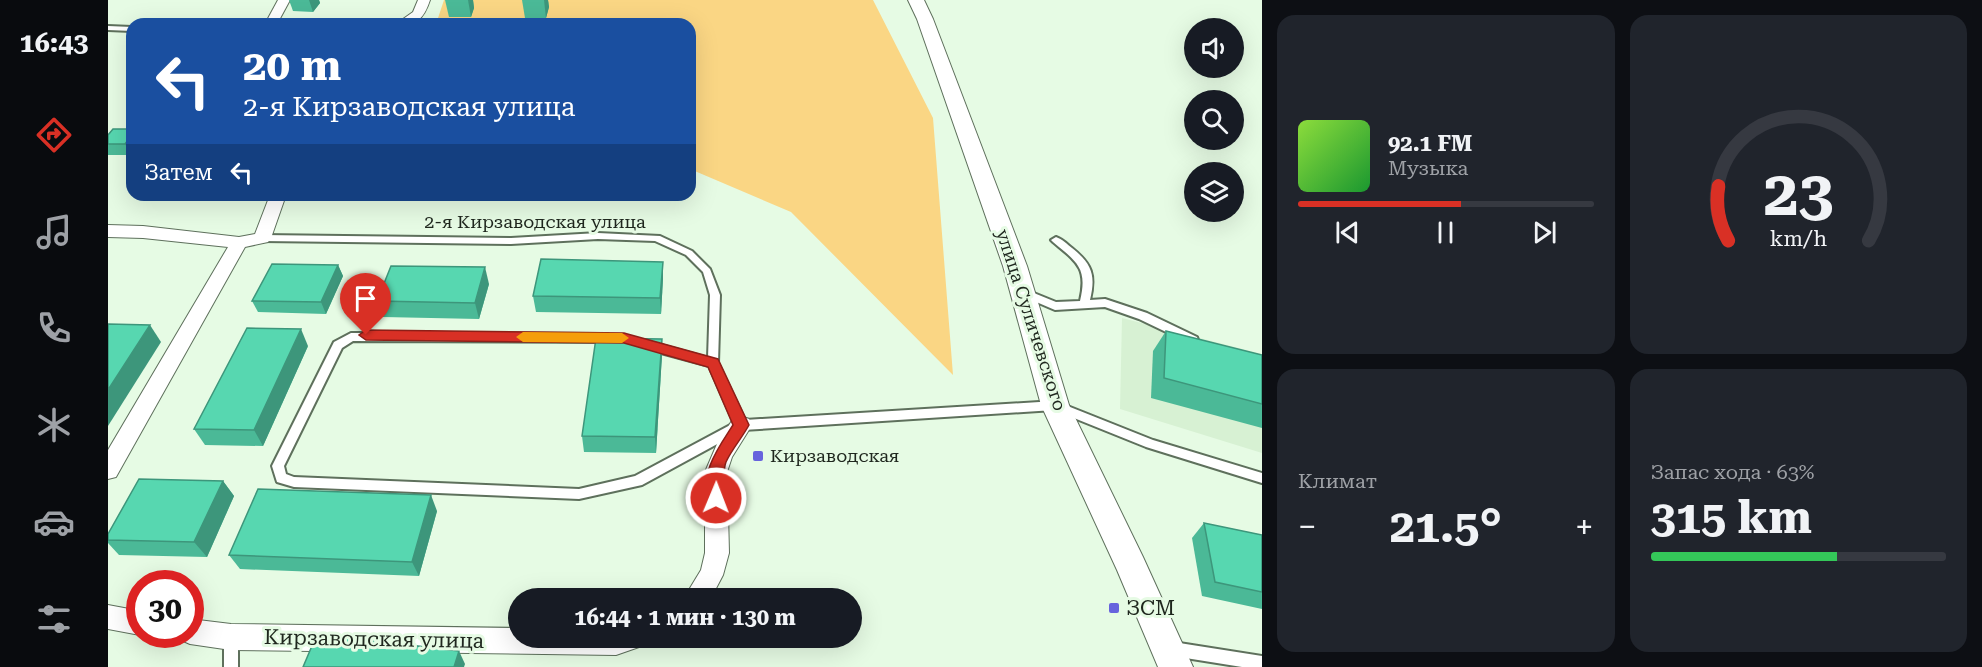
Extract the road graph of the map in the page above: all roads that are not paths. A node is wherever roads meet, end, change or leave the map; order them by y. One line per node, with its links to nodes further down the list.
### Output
1 (284, 0): 4 (street)
2 (424, 0): 5 (street)
3 (916, 0): 13 (street, улица Суличевского)
4 (274, 18)
5 (412, 18)
6 (108, 28): 7 (lane)
7 (126, 29)
8 (276, 201): 10 (street)
9 (108, 231): 12 (street)
10 (262, 238): 12 (street); 16 (lane, 2-я Кирзаводская улица)
11 (1056, 240): 14 (lane)
12 (239, 243): 19 (street)
13 (1023, 292): 14 (lane); 17 (street, улица Суличевского)
14 (1085, 302): 15 (lane)
15 (1199, 343)
16 (713, 363): 18 (lane, 2-я Кирзаводская улица); 18 (lane)
17 (1055, 405): 18 (lane); 20 (lane); 27 (street, улица Суличевского)
18 (741, 425): 21 (street)
19 (108, 470)
20 (1262, 478)
21 (704, 588)
22 (108, 617): 23 (street)
23 (126, 620)
24 (204, 633): 25 (street, Кирзаводская улица)
25 (231, 637): 26 (street, Кирзаводская улица); 29 (lane)
26 (508, 641)
27 (1173, 658): 28 (lane)
28 (1262, 663)
29 (231, 667)

